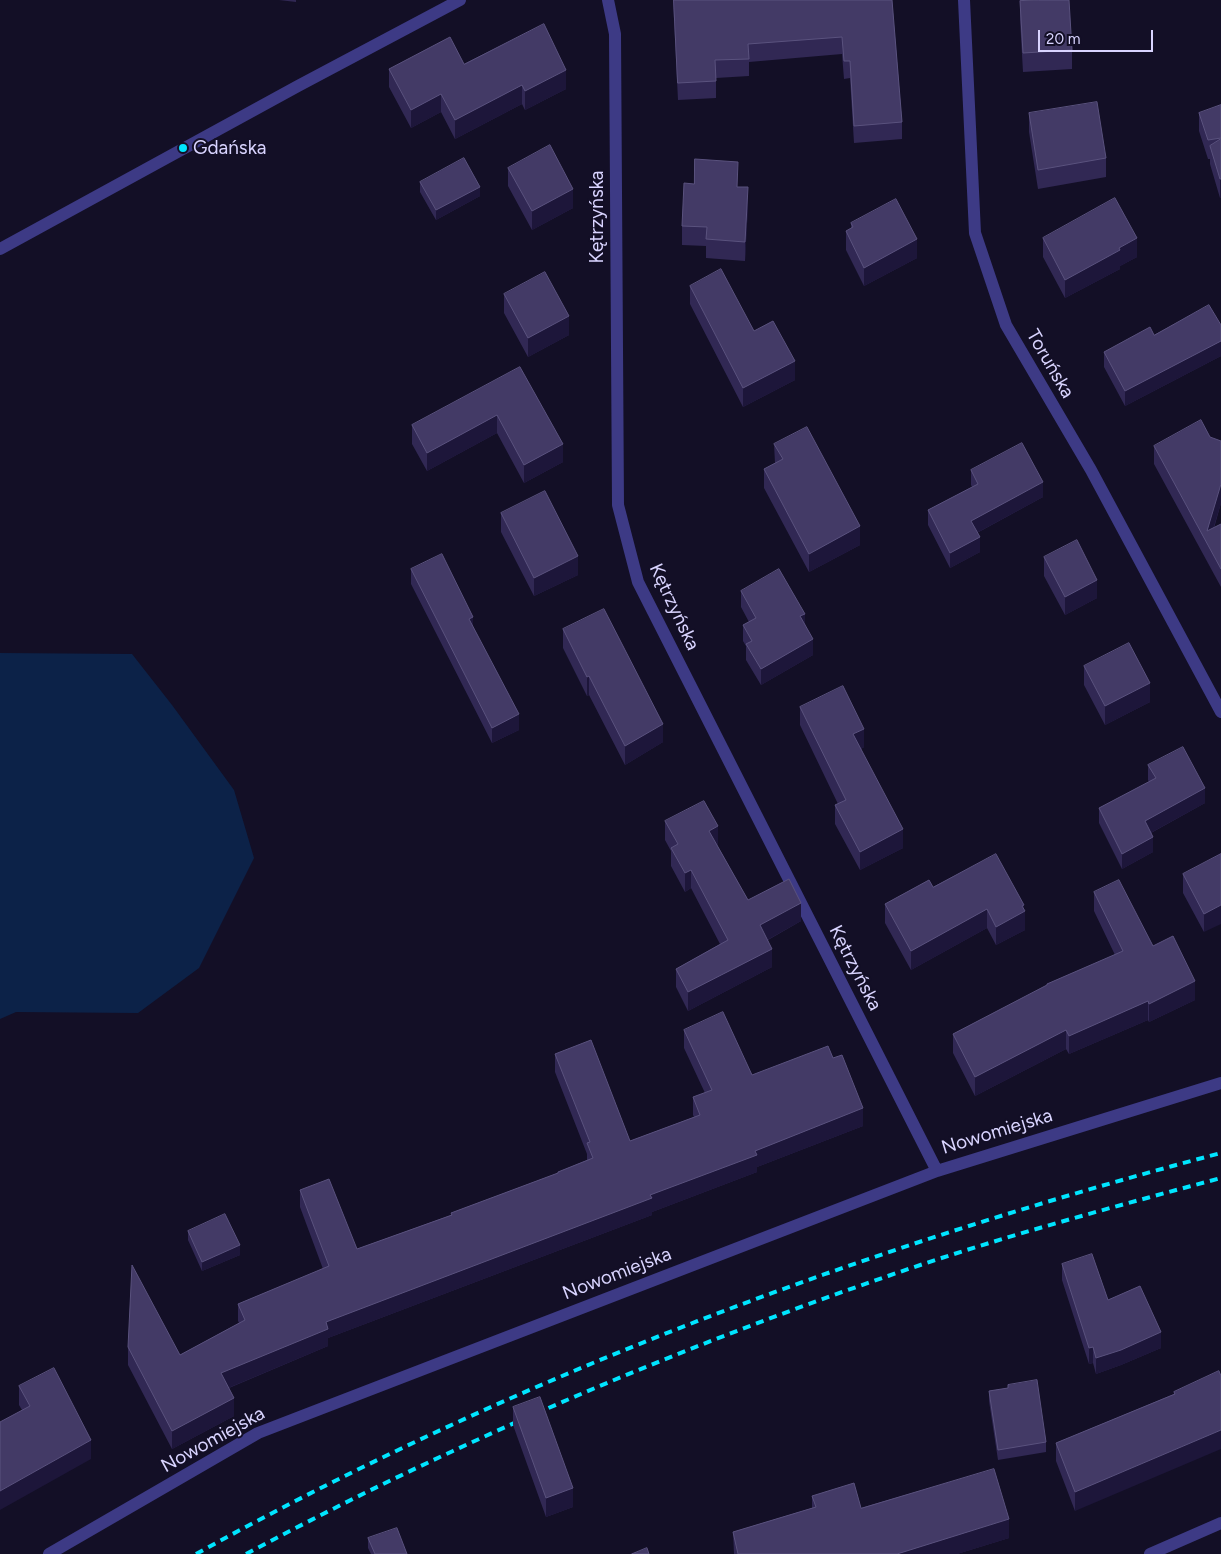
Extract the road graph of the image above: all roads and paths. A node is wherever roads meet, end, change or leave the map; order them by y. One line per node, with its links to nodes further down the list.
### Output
1 (460, 0): 4 (street)
2 (608, 0): 7 (street, Kętrzyńska)
3 (964, 0): 5 (street, Toruńska)
4 (0, 249)
5 (1221, 712)
6 (1221, 1083): 7 (street, Nowomiejska)
7 (937, 1171): 9 (street, Nowomiejska)
8 (1221, 1523): 10 (street)
9 (49, 1554)
10 (1150, 1554)

